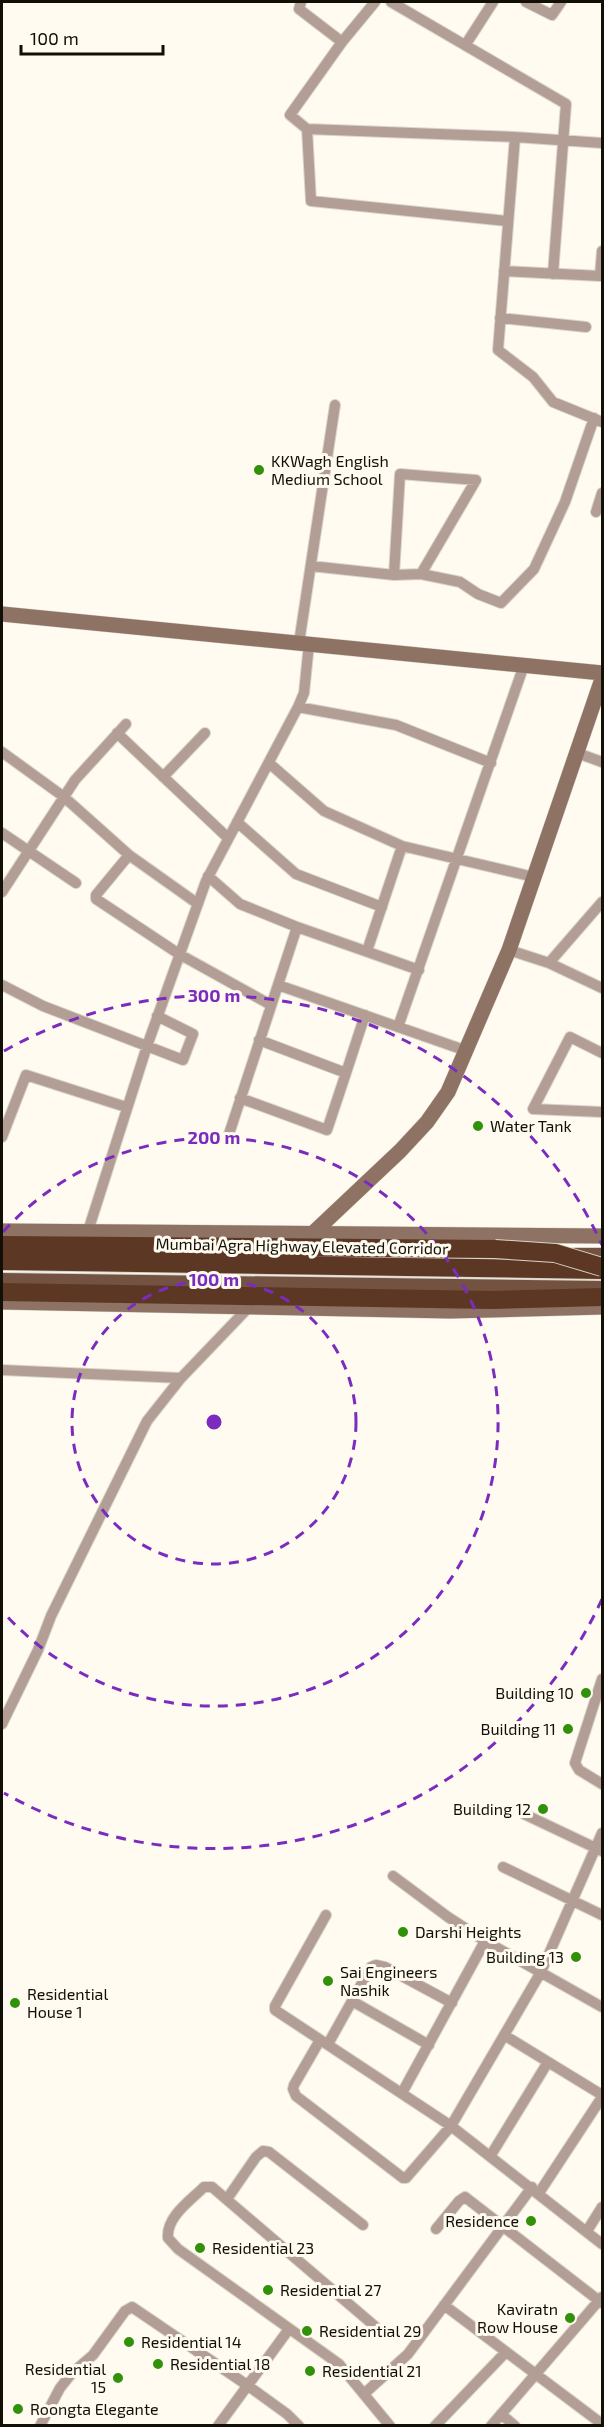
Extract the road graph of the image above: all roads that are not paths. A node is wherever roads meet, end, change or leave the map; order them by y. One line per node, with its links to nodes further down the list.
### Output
1 (301, 2): 7 (street)
2 (375, 2): 7 (street)
3 (391, 2): 8 (street)
4 (493, 2): 8 (street)
5 (526, 2): 6 (street)
6 (561, 2)
7 (342, 42): 9 (street)
8 (466, 44): 11 (street)
9 (307, 129): 10 (street); 13 (street)
10 (515, 137): 11 (street); 13 (street)
11 (562, 140): 12 (street); 16 (street)
12 (603, 143)
13 (507, 221): 15 (street)
14 (603, 251): 16 (street)
15 (504, 271): 16 (street); 17 (street)
16 (553, 273)
17 (500, 318): 18 (street); 20 (street)
18 (586, 327)
19 (335, 405): 23 (street)
20 (598, 420): 24 (street)
21 (603, 493): 22 (street)
22 (596, 512)
23 (310, 566): 25 (street); 27 (street)
24 (421, 574): 25 (street); 25 (street)
25 (394, 575)
26 (2, 614): 27 (street)
27 (304, 643): 28 (street); 31 (street)
28 (524, 665): 29 (street); 39 (street)
29 (603, 673)
30 (603, 679): 36 (street)
31 (298, 707): 38 (street); 39 (street)
32 (126, 724): 33 (street)
33 (117, 733): 40 (street); 41 (street)
34 (205, 733): 40 (street)
35 (2, 752): 41 (street)
36 (577, 753): 37 (street); 50 (street)
37 (603, 762)
38 (269, 763): 42 (street); 45 (street)
39 (491, 763): 48 (street)
40 (163, 777): 44 (street)
41 (64, 797): 46 (street); 47 (street)
42 (237, 822): 44 (street); 55 (street)
43 (2, 833): 46 (street)
44 (228, 838): 49 (street)
45 (402, 846): 48 (street); 55 (street)
46 (28, 851): 51 (street); 52 (street)
47 (129, 855): 54 (street); 59 (street)
48 (457, 859): 50 (street); 61 (street)
49 (208, 876): 54 (street); 56 (street)
50 (534, 877): 57 (street)
51 (76, 883)
52 (2, 892)
53 (603, 902): 60 (street)
54 (198, 904): 59 (street)
55 (382, 907): 58 (street)
56 (297, 927): 58 (street); 63 (street)
57 (509, 950): 60 (street); 71 (street)
58 (368, 951): 61 (street)
59 (179, 954): 65 (street); 67 (street)
60 (549, 963): 64 (street)
61 (418, 970): 68 (street)
62 (2, 985): 70 (street)
63 (278, 985): 65 (street); 66 (street)
64 (603, 988)
65 (271, 1005): 69 (street)
66 (364, 1015): 68 (street); 73 (street)
67 (157, 1016): 70 (street); 70 (street)
68 (398, 1027): 71 (street)
69 (259, 1040): 73 (street); 74 (street)
70 (147, 1046): 75 (street)
71 (466, 1051): 81 (street)
72 (603, 1053): 76 (street)
73 (346, 1073): 74 (street)
74 (240, 1098): 77 (street)
75 (126, 1107): 78 (street); 80 (street)
76 (603, 1112)
77 (229, 1134)
78 (2, 1137)
79 (2, 1231): 80 (street)
80 (88, 1231): 81 (street)
81 (312, 1234): 82 (street)
82 (603, 1236)
83 (2, 1245): 87 (highway, bridge)
84 (2, 1252): 85 (main road)
85 (603, 1257)
86 (2, 1261): 87 (highway, Mumbai Agra Highway Elevated Corridor)
87 (603, 1268)
88 (2, 1274): 89 (highway, Mumbai Agra Highway Elevated Corridor)
89 (603, 1279)
90 (2, 1281): 91 (main road)
91 (603, 1288)
92 (2, 1292): 93 (highway)
93 (603, 1297)
94 (2, 1302): 96 (street)
95 (603, 1307): 96 (street)
96 (249, 1308): 98 (street)
97 (2, 1370): 98 (street)
98 (181, 1378): 100 (street)
99 (603, 1679): 101 (street)
100 (2, 1725)
101 (603, 1784)
102 (524, 1814): 104 (street)
103 (603, 1833): 104 (street)
104 (599, 1850): 107 (street)
105 (503, 1867): 107 (street)
106 (393, 1876): 110 (street)
107 (573, 1901): 109 (street); 111 (street)
108 (326, 1915): 116 (street)
109 (603, 1915)
110 (485, 1941): 111 (street); 113 (street)
111 (541, 1972): 114 (street); 115 (street)
112 (352, 2001): 113 (street); 116 (street); 117 (street)
113 (452, 2003): 117 (street)
114 (603, 2007)
115 (504, 2035): 118 (street); 121 (street)
116 (324, 2042): 119 (street); 121 (street)
117 (429, 2045): 119 (street)
118 (548, 2062): 120 (street); 122 (street)
119 (402, 2093): 121 (street)
120 (603, 2096): 123 (street)
121 (451, 2126): 122 (street)
122 (490, 2155): 123 (street)
123 (536, 2190): 127 (street); 129 (street)
124 (227, 2199): 126 (street); 133 (street); 134 (street)
125 (603, 2207): 129 (street)
126 (363, 2225)
127 (504, 2226): 128 (street); 131 (street); 132 (street)
128 (436, 2229)
129 (587, 2231): 130 (street)
130 (603, 2244)
131 (602, 2300): 136 (street)
132 (444, 2305): 135 (street); 138 (street)
133 (377, 2328)
134 (289, 2329): 137 (street); 138 (street)
135 (506, 2352): 136 (street); 145 (street)
136 (536, 2374): 139 (street); 140 (street)
137 (246, 2385): 141 (street); 142 (street); 143 (street)
138 (365, 2393): 144 (street)
139 (501, 2414): 146 (street); 147 (street)
140 (603, 2424)
141 (40, 2426)
142 (218, 2426)
143 (299, 2426)
144 (390, 2426)
145 (435, 2426)
146 (491, 2426)
147 (514, 2426)

